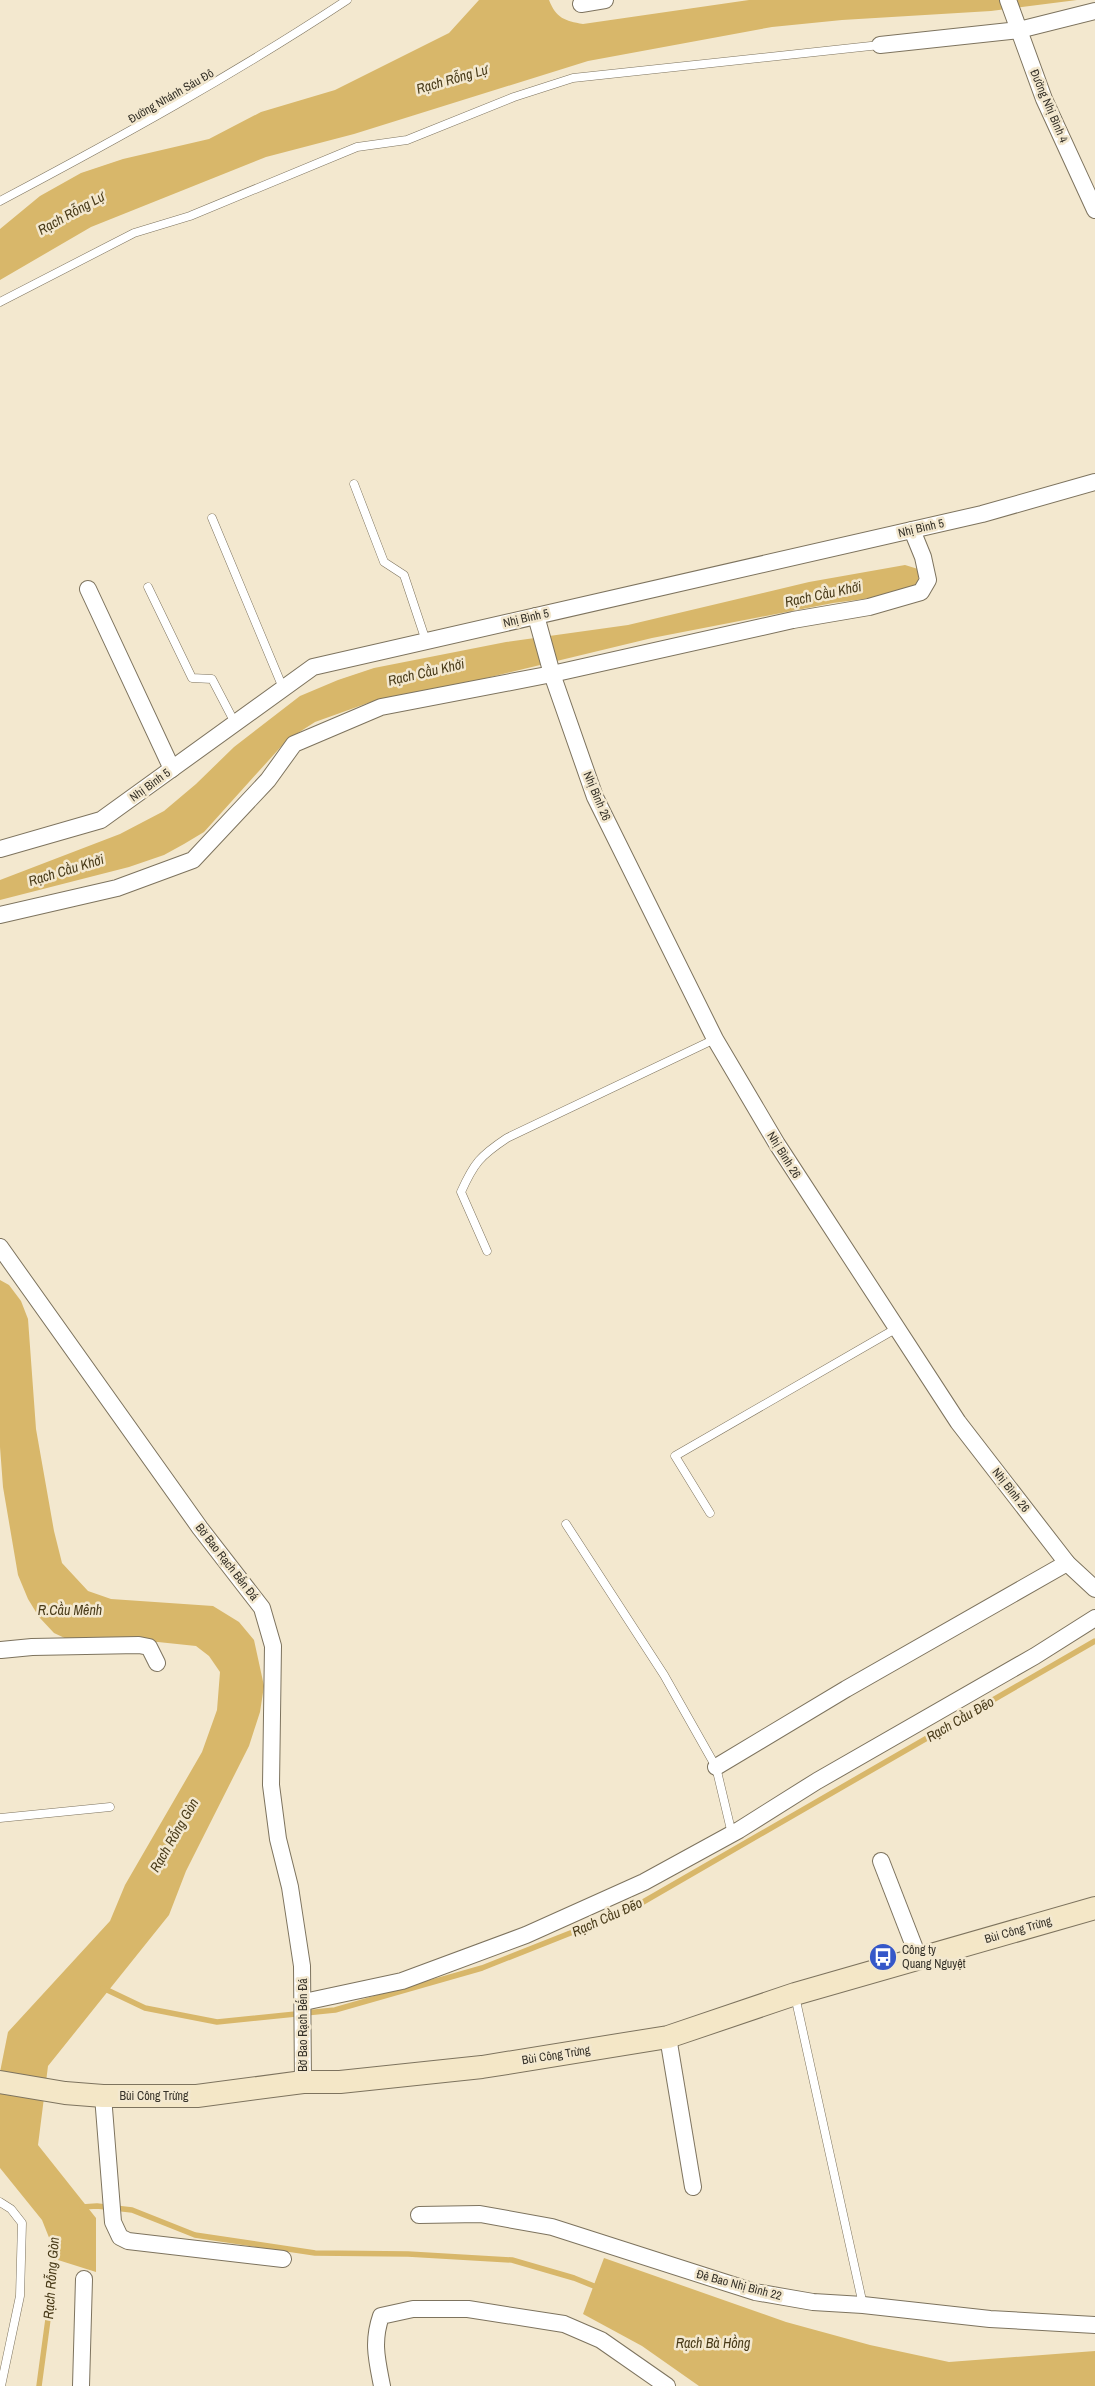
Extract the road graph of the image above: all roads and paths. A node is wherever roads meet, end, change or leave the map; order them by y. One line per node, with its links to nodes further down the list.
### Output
1 (347, 0): 8 (lane, Đường Nhánh Sáu Đô)
2 (605, 0): 3 (street)
3 (581, 4)
4 (1010, 5): 6 (street, Đường Nhị Bình 4)
5 (1095, 11): 6 (street)
6 (1019, 30): 7 (street); 9 (street, Đường Nhị Bình 4)
7 (880, 45): 10 (lane)
8 (0, 200)
9 (1095, 210)
10 (0, 302)
11 (1095, 482): 14 (street, Nhị Bình 5)
12 (354, 484): 18 (lane)
13 (212, 518): 20 (lane)
14 (912, 530): 17 (street, Nhị Bình 5); 19 (street)
15 (148, 588): 21 (lane)
16 (88, 589): 22 (street)
17 (538, 623): 18 (street, Nhị Bình 5); 19 (street, Nhị Bình 26)
18 (426, 641): 20 (street, Nhị Bình 5)
19 (551, 671): 24 (street); 25 (street, Nhị Bình 26)
20 (283, 688): 21 (street, Nhị Bình 5)
21 (235, 723): 22 (street, Nhị Bình 5)
22 (172, 769): 23 (street, Nhị Bình 5)
23 (0, 848)
24 (0, 915)
25 (715, 1039): 27 (lane); 28 (street, Nhị Bình 26)
26 (0, 1247): 44 (street, Bờ Bao Rạch Bến Đá)
27 (487, 1251)
28 (897, 1328): 29 (lane); 31 (street, Nhị Bình 26)
29 (710, 1512)
30 (566, 1524): 36 (lane)
31 (1067, 1563): 32 (street, Nhị Bình 26); 36 (street)
32 (1095, 1589)
33 (1095, 1618): 39 (street)
34 (0, 1648): 35 (street)
35 (157, 1663)
36 (716, 1767): 39 (lane)
37 (110, 1807): 38 (lane)
38 (0, 1818)
39 (732, 1834): 44 (street)
40 (881, 1861): 42 (street)
41 (1095, 1908): 42 (street, Bùi Công Trừng)
42 (918, 1958): 43 (street, Bùi Công Trừng)
43 (795, 1994): 45 (street, Bùi Công Trừng); 54 (lane)
44 (304, 2006): 47 (street, Bờ Bao Rạch Bến Đá)
45 (668, 2037): 47 (street, Bùi Công Trừng); 49 (street)
46 (0, 2082): 48 (street, Bùi Công Trừng)
47 (303, 2082): 48 (street, Bùi Công Trừng)
48 (103, 2096): 52 (street)
49 (693, 2187)
50 (0, 2202): 56 (lane)
51 (419, 2216): 54 (street, Đê Bao Nhị Bình 22)
52 (282, 2259)
53 (84, 2279): 57 (street)
54 (863, 2305): 55 (street, Đê Bao Nhị Bình 22)
55 (1095, 2325)
56 (1, 2386)
57 (81, 2386)
58 (382, 2386): 59 (street)
59 (667, 2386)

